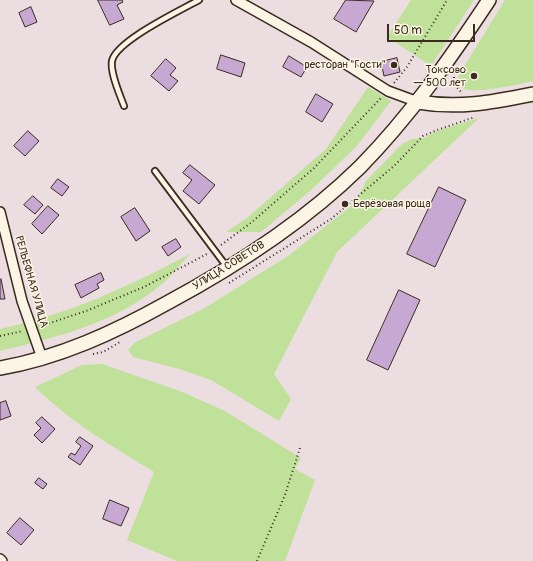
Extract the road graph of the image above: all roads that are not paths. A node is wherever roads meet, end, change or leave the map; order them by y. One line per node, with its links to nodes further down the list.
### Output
1 (199, 0): 6 (lane)
2 (236, 0): 5 (street)
3 (489, 0): 5 (main road, УЛИЦА СОВЕТОВ)
4 (533, 94): 5 (main road)
5 (418, 102): 10 (main road, УЛИЦА СОВЕТОВ)
6 (124, 106)
7 (155, 171): 10 (lane)
8 (0, 212): 9 (street, РЕЛЬЕФНАЯ УЛИЦА)
9 (3, 237): 11 (street, РЕЛЬЕФНАЯ УЛИЦА)
10 (227, 268): 11 (main road, УЛИЦА СОВЕТОВ)
11 (42, 358): 12 (main road, УЛИЦА СОВЕТОВ)
12 (0, 368)
13 (0, 559): 14 (street)
14 (2, 561)

